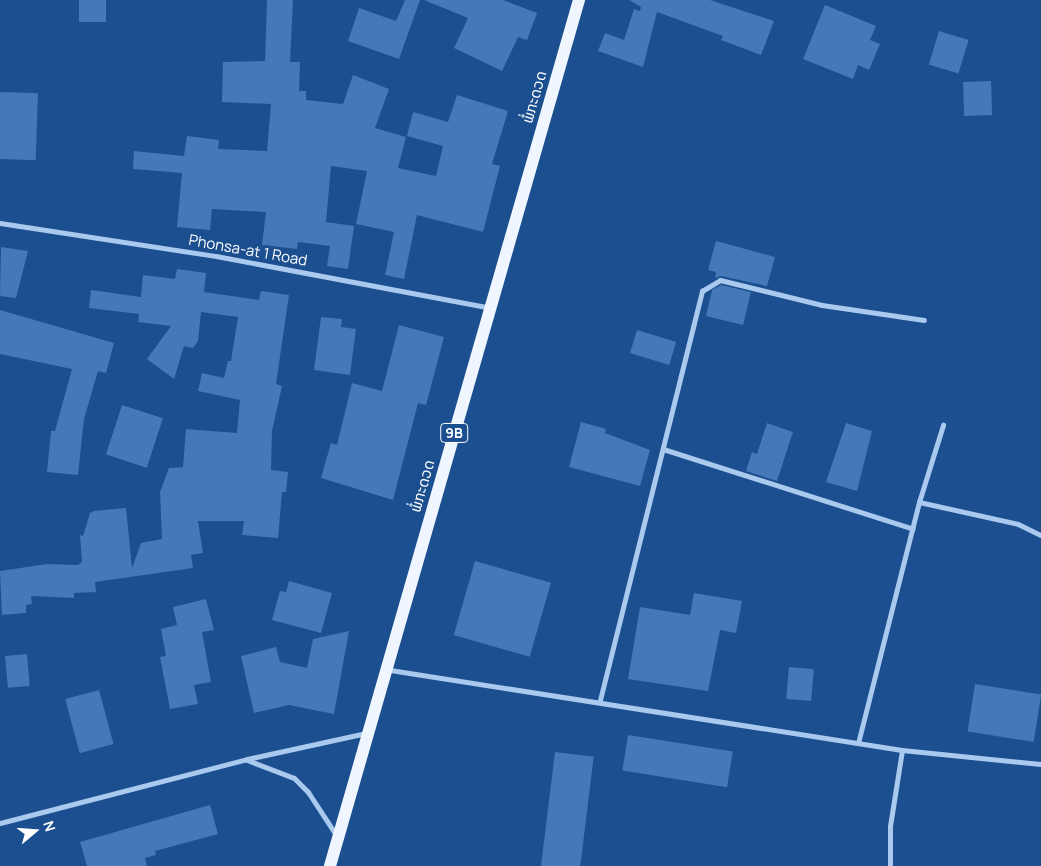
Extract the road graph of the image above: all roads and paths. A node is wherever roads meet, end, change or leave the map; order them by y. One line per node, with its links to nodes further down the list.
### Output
1 (579, 0): 3 (main road, ພໍ່ກະດວດ / 9B)
2 (0, 223): 3 (street, Phonsa-at 1 Road)
3 (490, 308): 10 (main road, ພໍ່ກະດວດ / 9B)
4 (924, 320): 6 (street)
5 (943, 425): 7 (street)
6 (663, 449): 8 (street); 11 (street)
7 (919, 502): 8 (street); 9 (street)
8 (913, 529): 13 (street)
9 (1041, 535)
10 (390, 670): 11 (street); 12 (main road, ພໍ່ກະດວດ / 9B)
11 (600, 700): 13 (street)
12 (370, 733): 15 (street); 18 (main road, ພໍ່ກະດວດ / 9B)
13 (858, 744): 14 (street)
14 (902, 750): 16 (street); 20 (street)
15 (247, 759): 17 (street); 18 (street)
16 (1041, 764)
17 (0, 824)
18 (338, 838): 19 (main road, ພໍ່ກະດວດ / 9B)
19 (330, 866)
20 (890, 866)

